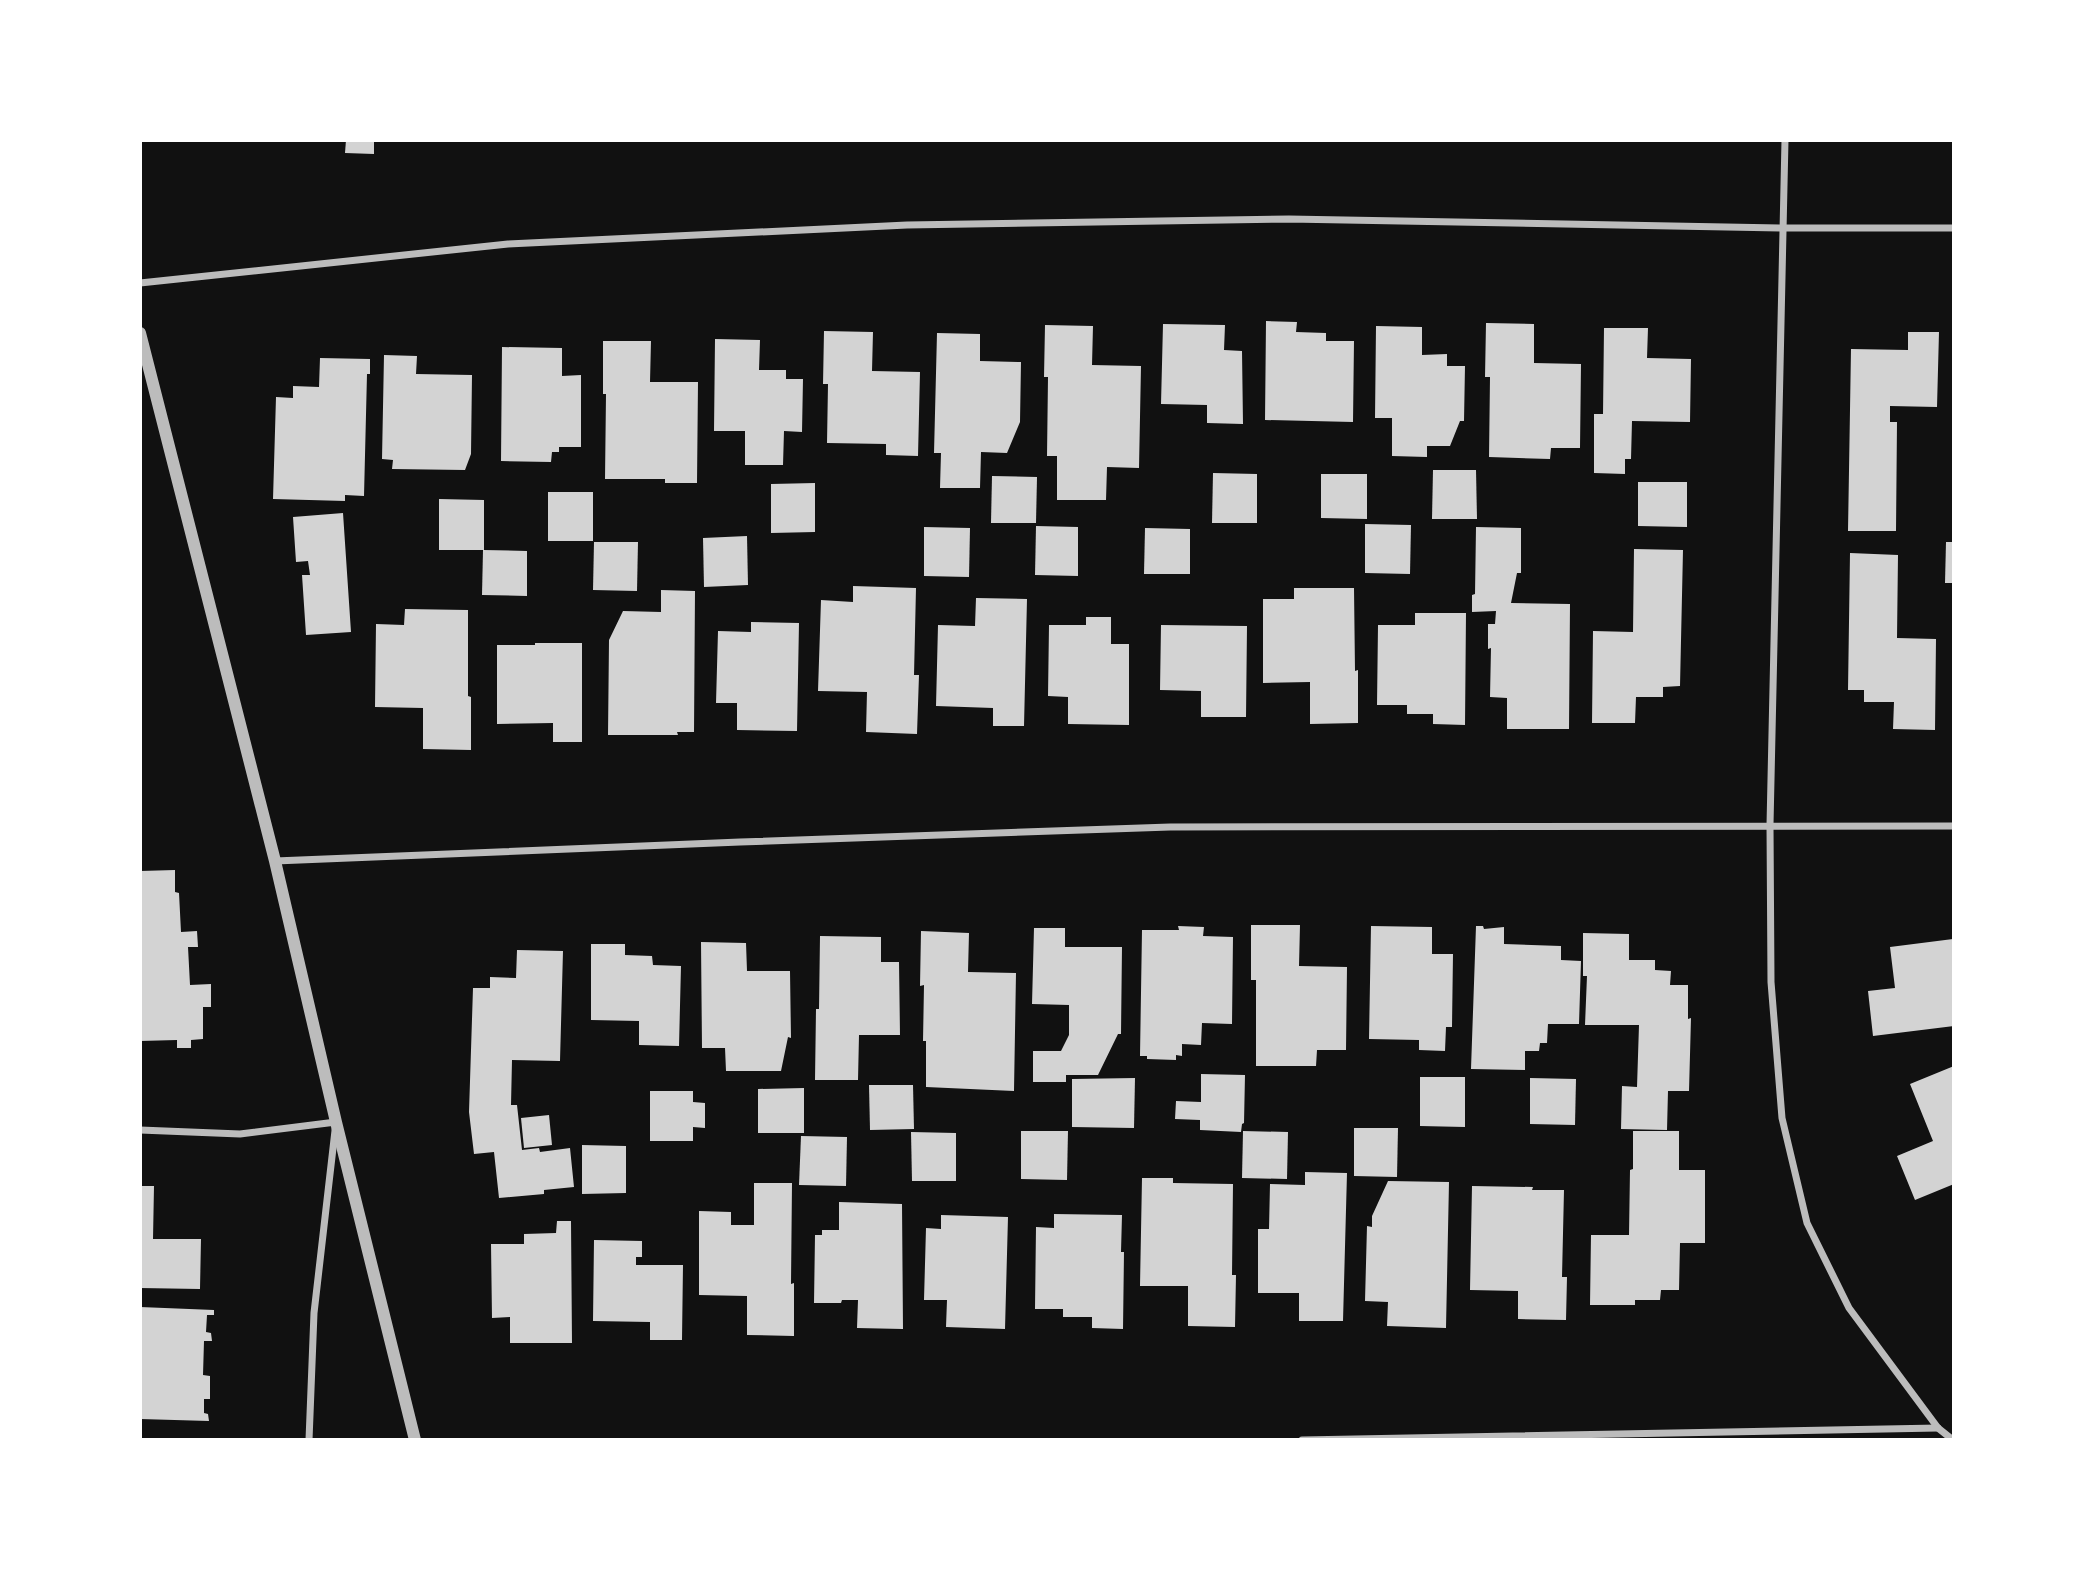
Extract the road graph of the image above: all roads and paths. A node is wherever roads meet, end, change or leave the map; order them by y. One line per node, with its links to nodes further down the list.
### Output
1 (1785, 140): 2 (street)
2 (1784, 228): 3 (street); 4 (street); 6 (street)
3 (1954, 228)
4 (140, 283)
5 (140, 333): 8 (street)
6 (1770, 825): 7 (street); 8 (street); 11 (street)
7 (1954, 826)
8 (275, 862): 9 (street)
9 (336, 1122): 10 (street); 12 (street); 13 (street)
10 (140, 1130)
11 (1938, 1428): 14 (street); 15 (street)
12 (309, 1440)
13 (415, 1440)
14 (1302, 1440)
15 (1953, 1440)

